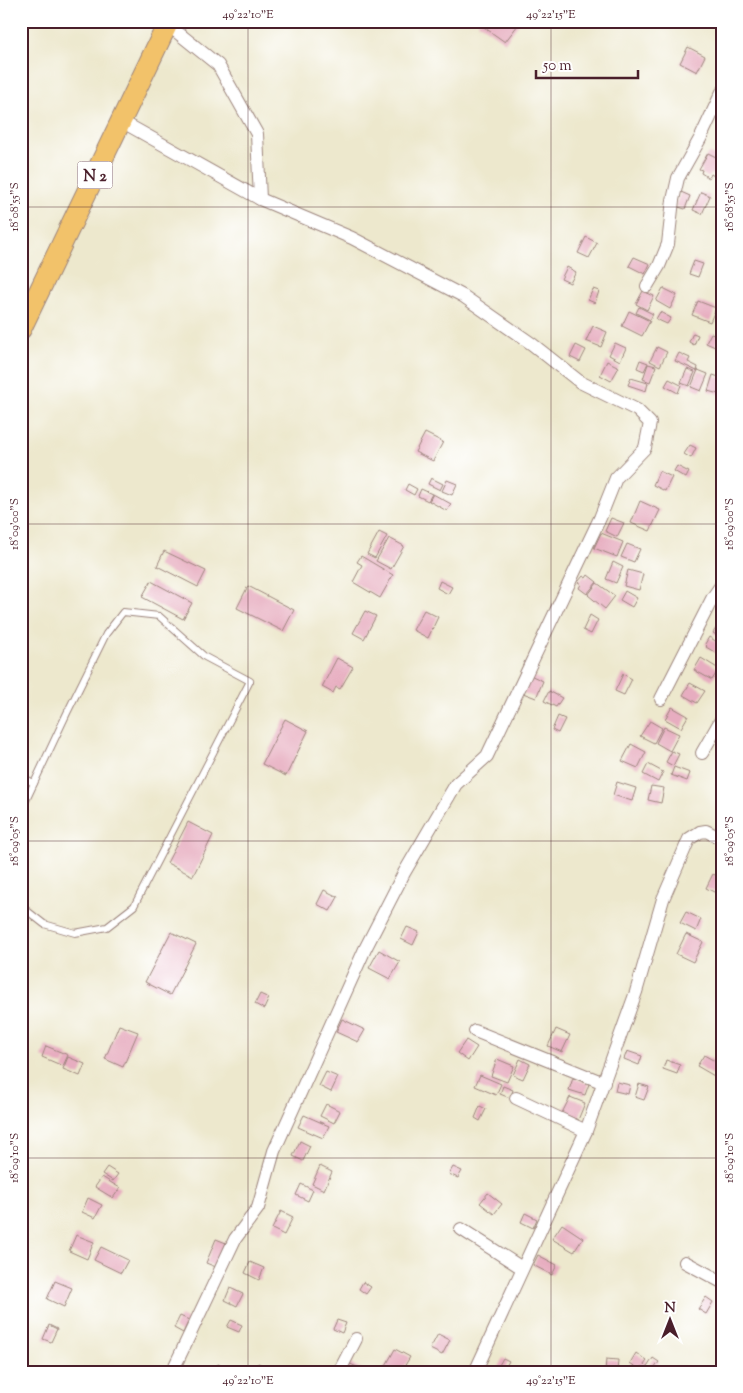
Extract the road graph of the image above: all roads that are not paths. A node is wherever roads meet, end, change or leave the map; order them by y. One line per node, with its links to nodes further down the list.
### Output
1 (168, 23): 3 (main road, N 2); 4 (street)
2 (722, 92): 5 (street)
3 (121, 121): 4 (street); 6 (main road, N 2)
4 (260, 199): 25 (street)
5 (647, 286)
6 (21, 328)
7 (722, 584): 8 (street)
8 (661, 699)
9 (722, 718): 10 (street)
10 (702, 753)
11 (21, 778): 12 (lane)
12 (34, 782): 13 (lane); 15 (lane)
13 (21, 811)
14 (722, 839): 17 (street)
15 (21, 906)
16 (474, 1031): 17 (street)
17 (604, 1083): 19 (street)
18 (516, 1098): 19 (street)
19 (586, 1131): 22 (street)
20 (461, 1229): 22 (street)
21 (685, 1262): 23 (street)
22 (522, 1268): 27 (street)
23 (722, 1282)
24 (356, 1338): 26 (street)
25 (172, 1372)
26 (339, 1372)
27 (475, 1372)

